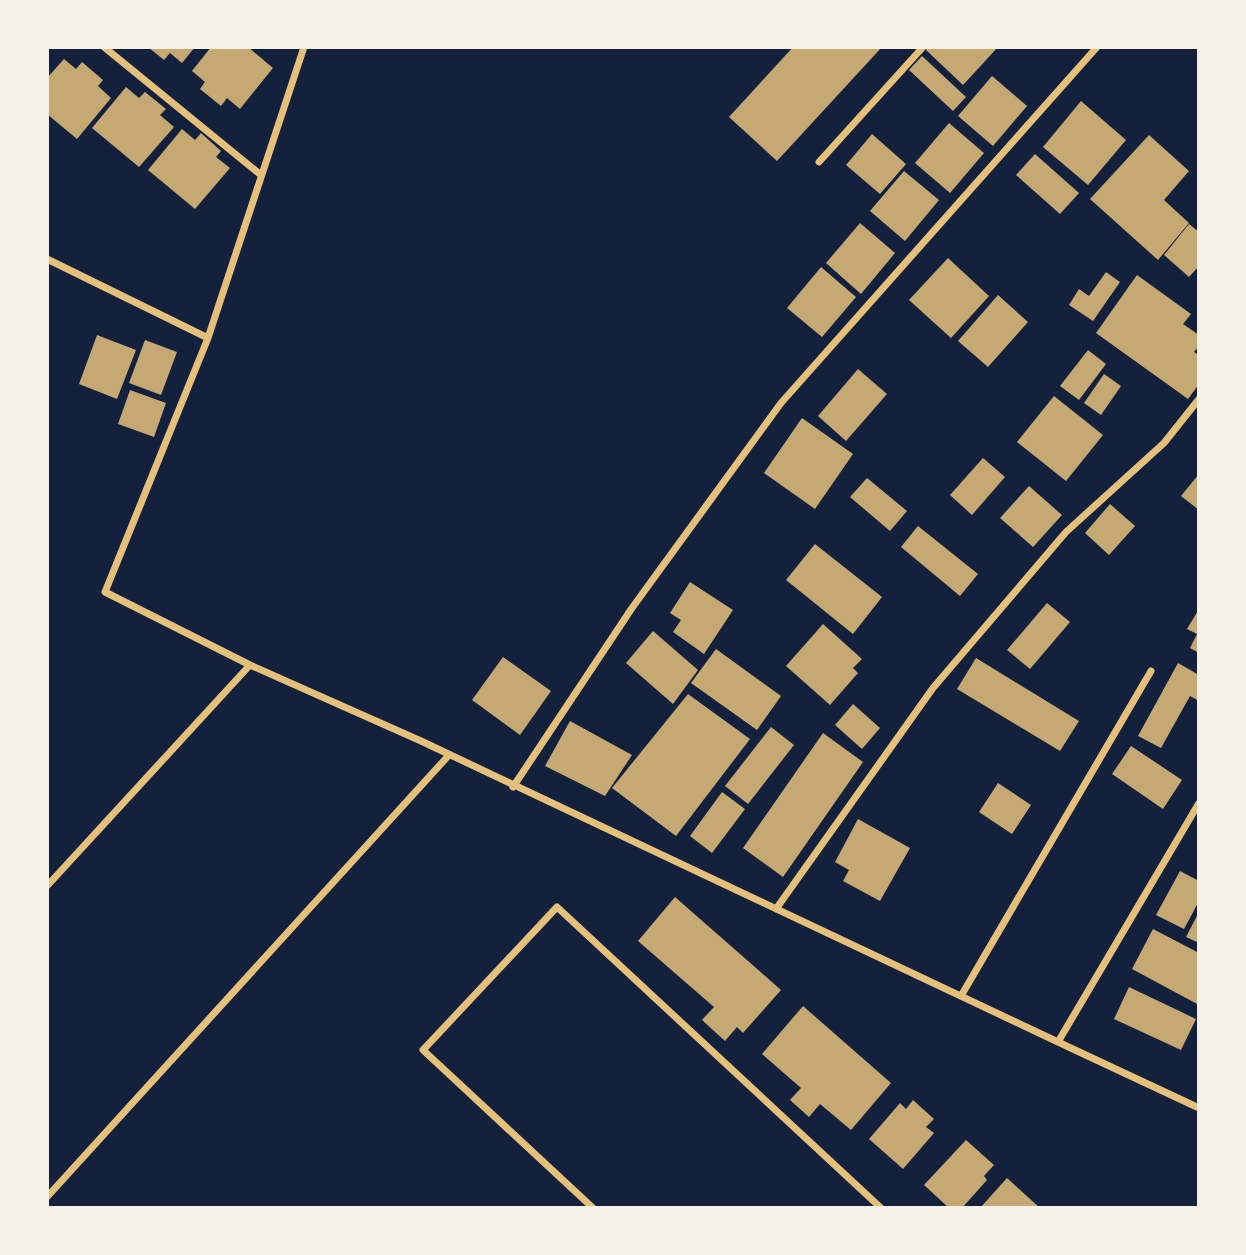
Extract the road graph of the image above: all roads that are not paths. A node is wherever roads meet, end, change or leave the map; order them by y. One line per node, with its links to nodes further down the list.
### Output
1 (104, 47): 6 (street)
2 (304, 47): 6 (street)
3 (923, 47): 5 (street)
4 (1097, 47): 13 (street)
5 (819, 162)
6 (261, 176): 8 (street)
7 (47, 259): 8 (street)
8 (208, 338): 10 (street)
9 (1199, 399): 16 (street)
10 (250, 664): 12 (street); 15 (street)
11 (1151, 671): 17 (street)
12 (449, 755): 13 (street); 20 (street)
13 (513, 787): 16 (street)
14 (1199, 803): 18 (street)
15 (47, 886)
16 (776, 909): 17 (street)
17 (961, 996): 18 (street)
18 (1058, 1042): 19 (street)
19 (1199, 1108)
20 (47, 1196)
21 (593, 1208): 22 (street)
22 (881, 1208)

